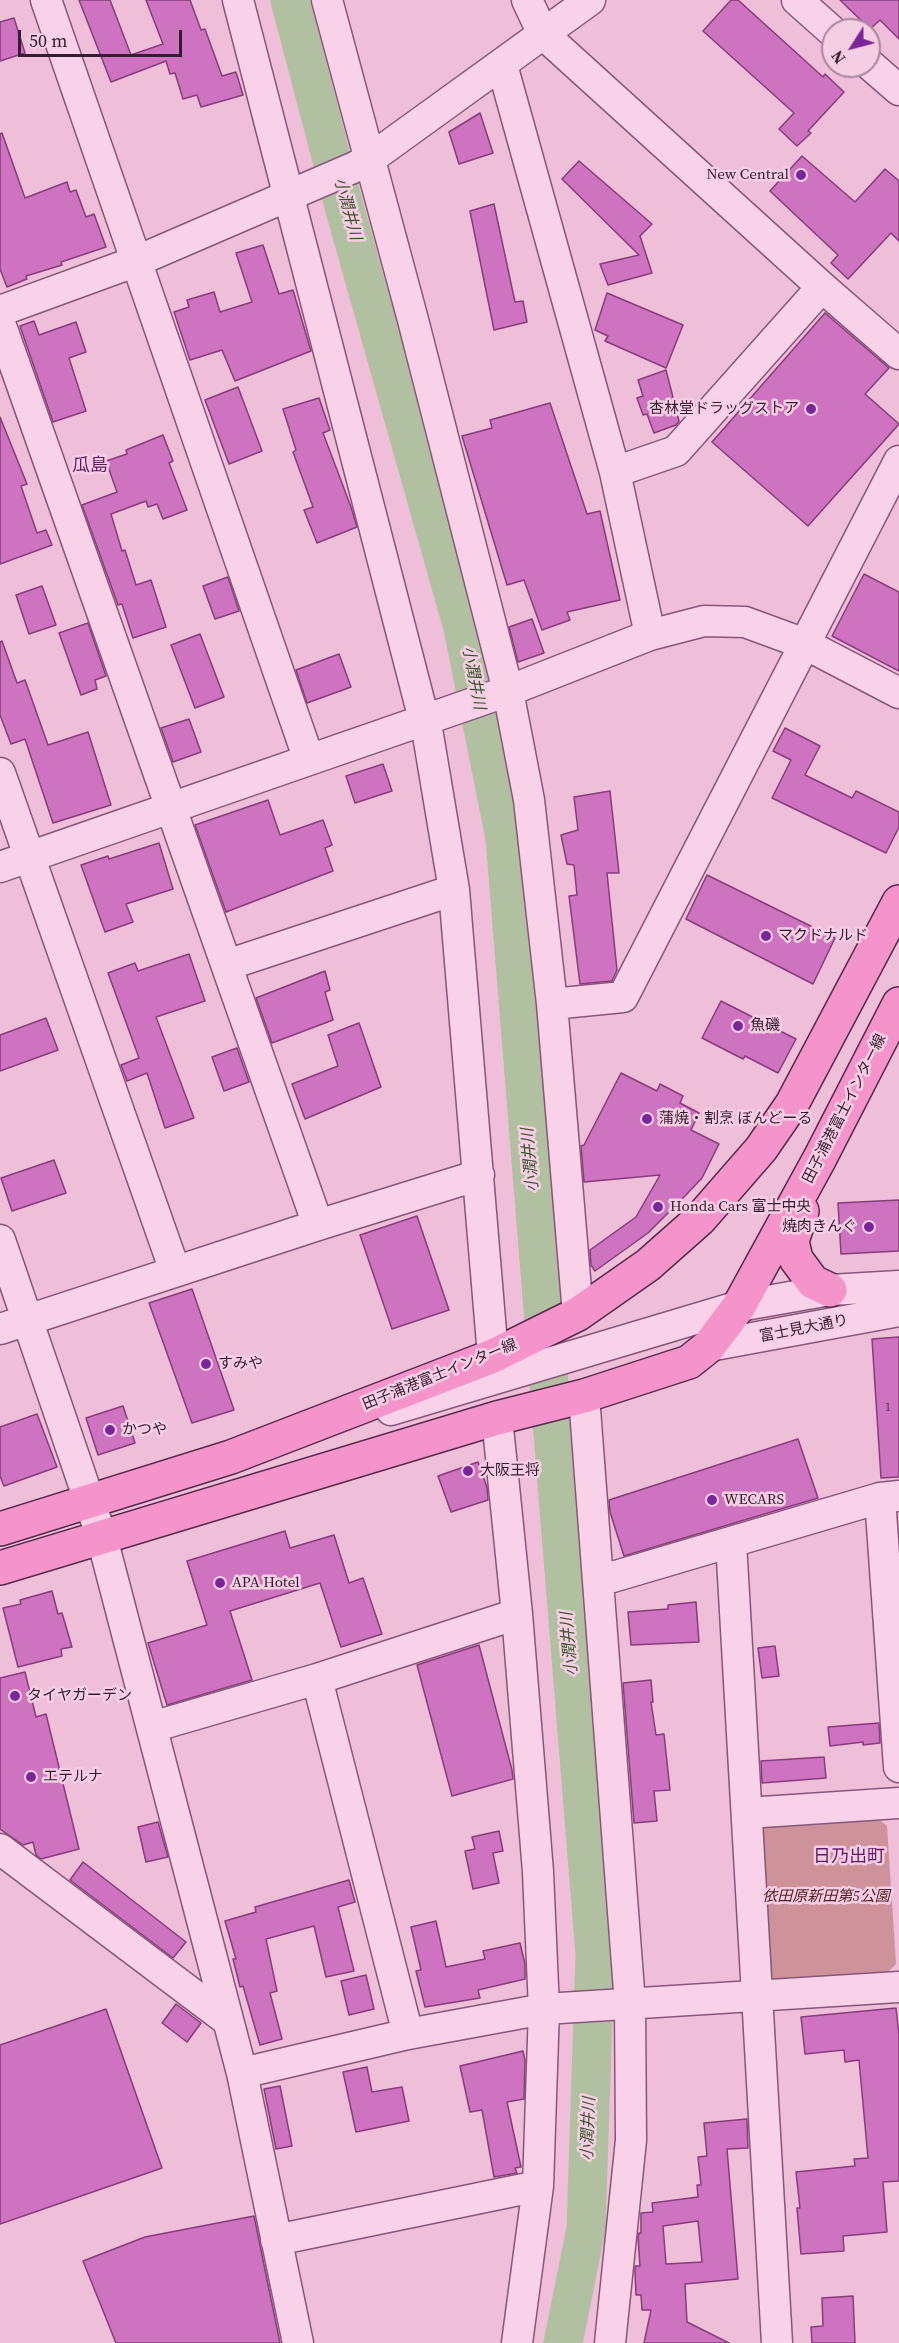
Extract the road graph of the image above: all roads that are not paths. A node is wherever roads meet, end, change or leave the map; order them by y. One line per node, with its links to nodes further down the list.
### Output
1 (46, 0): 14 (street)
2 (238, 0): 13 (street)
3 (327, 0): 12 (street)
4 (527, 0): 8 (street)
5 (590, 0): 8 (street)
6 (797, 0): 7 (street)
7 (821, 21)
8 (543, 34): 9 (street); 15 (street)
9 (502, 65): 12 (street); 20 (street)
10 (881, 74): 11 (street)
11 (899, 90)
12 (362, 163): 13 (street); 23 (street)
13 (296, 193): 14 (street); 25 (street)
14 (137, 261): 16 (street); 26 (street)
15 (822, 287): 18 (street); 20 (street)
16 (0, 311)
17 (0, 322): 28 (street)
18 (899, 354)
19 (899, 461): 22 (street)
20 (615, 472): 21 (street)
21 (650, 635): 22 (street); 23 (street)
22 (805, 644): 24 (street); 34 (street)
23 (508, 691): 25 (street); 34 (street)
24 (899, 693)
25 (425, 720): 26 (street); 31 (street)
26 (309, 760): 28 (street)
27 (0, 773): 29 (street)
28 (170, 808): 29 (street); 33 (street)
29 (29, 856): 30 (street); 40 (street)
30 (0, 867)
31 (454, 890): 33 (street); 37 (street)
32 (899, 902): 45 (main road, 田子浦港富士インター線)
33 (228, 965): 38 (street)
34 (552, 1004): 45 (street)
35 (899, 1004): 36 (main road, 田子浦港富士インター線)
36 (820, 1158): 42 (main road); 43 (main road, 田子浦港富士インター線)
37 (479, 1175): 38 (street); 49 (street)
38 (318, 1225): 40 (street)
39 (0, 1240): 46 (street)
40 (175, 1271): 46 (street)
41 (899, 1286): 42 (street)
42 (830, 1290): 43 (street)
43 (739, 1306): 48 (main road, 田子浦港富士インター線); 52 (street)
44 (899, 1311): 48 (street, 富士見大通り)
45 (578, 1314): 49 (main road, 田子浦港富士インター線)
46 (28, 1320): 47 (street); 54 (street)
47 (0, 1329)
48 (709, 1346): 50 (main road, 田子浦港富士インター線)
49 (493, 1356): 52 (main road, 田子浦港富士インター線)
50 (584, 1396): 51 (main road, 田子浦港富士インター線); 59 (street)
51 (497, 1418): 56 (main road, 田子浦港富士インター線); 60 (street)
52 (231, 1457): 54 (main road, 田子浦港富士インター線)
53 (889, 1497): 57 (street); 63 (street)
54 (91, 1502): 55 (main road, 田子浦港富士インター線); 56 (street)
55 (0, 1529)
56 (102, 1538): 58 (main road, 田子浦港富士インター線); 62 (street)
57 (731, 1542): 59 (street); 65 (street)
58 (0, 1568)
59 (599, 1581): 69 (street)
60 (517, 1614): 61 (street); 70 (street)
61 (317, 1679): 62 (street); 72 (street)
62 (152, 1727): 71 (street)
63 (899, 1767)
64 (899, 1803): 65 (street)
65 (747, 1813): 68 (street)
66 (0, 1849): 71 (street)
67 (899, 1987): 68 (street)
68 (758, 1996): 69 (street); 79 (street)
69 (622, 2004): 70 (street); 78 (street)
70 (551, 2008): 72 (street); 74 (street)
71 (227, 2020): 73 (street)
72 (408, 2034): 73 (street)
73 (242, 2073): 75 (street)
74 (538, 2186): 75 (street); 77 (street)
75 (276, 2240): 76 (street)
76 (298, 2343)
77 (517, 2343)
78 (610, 2343)
79 (777, 2343)

